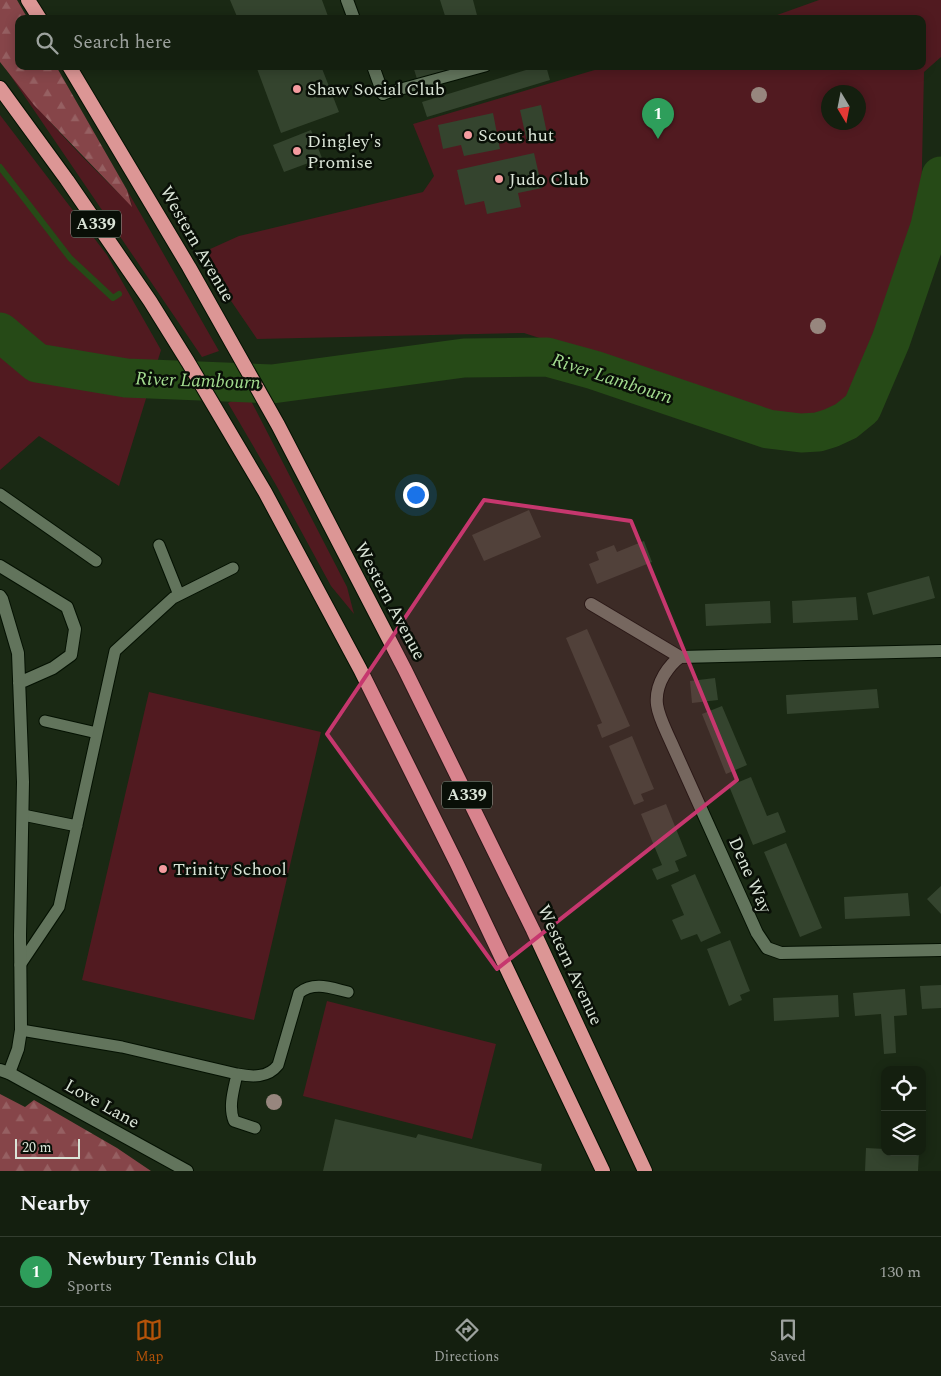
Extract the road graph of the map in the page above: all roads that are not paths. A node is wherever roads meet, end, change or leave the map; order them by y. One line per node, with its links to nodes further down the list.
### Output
1 (28, 0): 3 (highway)
2 (347, 0): 4 (street)
3 (37, 15)
4 (353, 15)
5 (71, 70): 34 (highway, Western Avenue / A339)
6 (374, 70): 9 (street)
7 (470, 70): 9 (lane)
8 (0, 88): 33 (highway, A339)
9 (383, 94)
10 (0, 494): 12 (lane)
11 (159, 545): 15 (lane)
12 (96, 560)
13 (0, 566): 20 (street)
14 (233, 568): 15 (lane)
15 (179, 595): 22 (lane)
16 (0, 596): 20 (street)
17 (591, 604): 19 (street)
18 (941, 651): 19 (street)
19 (680, 657): 25 (street, Dene Way)
20 (19, 683): 23 (street)
21 (44, 721): 22 (lane)
22 (97, 734): 24 (lane)
23 (22, 815): 24 (lane); 26 (street)
24 (77, 826): 26 (lane)
25 (941, 950)
26 (20, 965): 28 (street)
27 (348, 992): 30 (lane)
28 (21, 1030): 29 (street); 30 (lane)
29 (4, 1071): 32 (street, Love Lane)
30 (237, 1074): 31 (lane)
31 (255, 1128)
32 (187, 1171)
33 (603, 1171)
34 (645, 1171)

